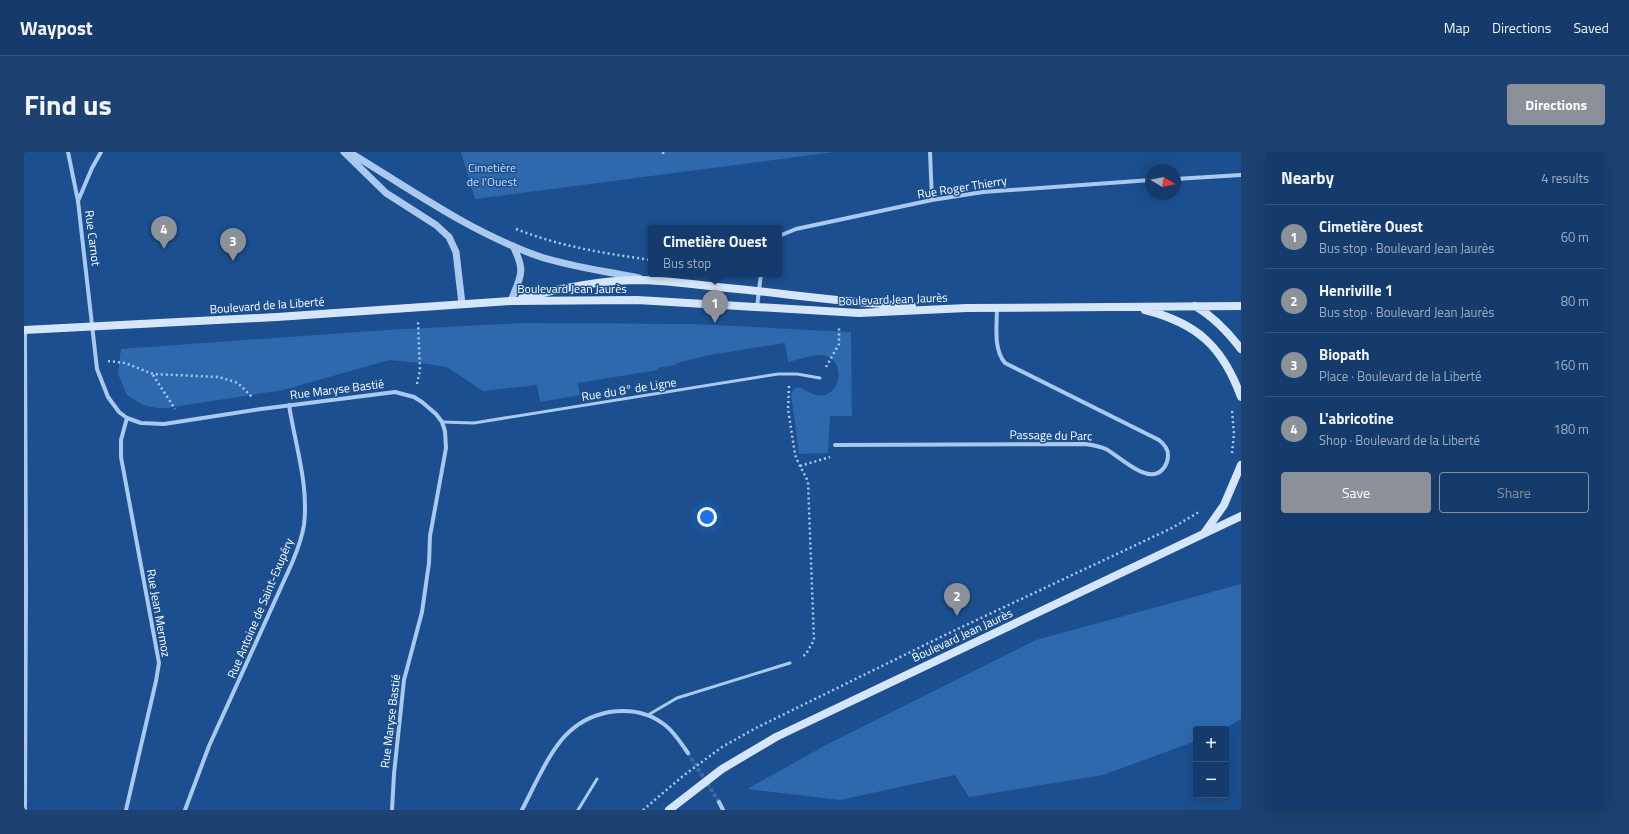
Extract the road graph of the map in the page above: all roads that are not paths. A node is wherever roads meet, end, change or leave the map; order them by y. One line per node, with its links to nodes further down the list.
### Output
1 (68, 152): 10 (street, Rue Carnot)
2 (101, 152): 10 (street)
3 (344, 152): 17 (street)
4 (349, 152): 12 (street)
5 (930, 152): 9 (street)
6 (1241, 175): 7 (street)
7 (1181, 179)
8 (1145, 180): 9 (street, Rue Roger Thierry)
9 (932, 200): 11 (street, Rue Roger Thierry)
10 (78, 201): 24 (street, Rue Carnot)
11 (782, 235)
12 (513, 246): 14 (street); 16 (street)
13 (761, 277): 15 (street)
14 (655, 281): 15 (main road, Boulevard Jean Jaurès); 16 (main road, Boulevard Jean Jaurès)
15 (759, 291): 21 (street); 22 (main road, Boulevard Jean Jaurès)
16 (511, 301): 17 (main road, Boulevard de la Liberté); 21 (main road, Boulevard Jean Jaurès)
17 (462, 304): 24 (main road, Boulevard de la Liberté)
18 (1131, 306): 19 (main road, Boulevard Jean Jaurès); 23 (main road, Boulevard Jean Jaurès); 28 (main road, Boulevard Jean Jaurès)
19 (1195, 306): 20 (main road, Boulevard Jean Jaurès); 26 (main road)
20 (1241, 306)
21 (757, 308): 22 (main road, Boulevard Jean Jaurès)
22 (966, 308): 23 (main road, Boulevard Jean Jaurès)
23 (997, 308): 32 (street, Passage du Parc)
24 (94, 326): 25 (main road, Boulevard de la Liberté); 30 (street)
25 (25, 330): 35 (street)
26 (1241, 349)
27 (820, 378): 31 (lane, Rue du 8° de Ligne)
28 (1241, 397)
29 (289, 405): 30 (street, Rue Maryse Bastié); 31 (street, Rue Maryse Bastié); 44 (street, Rue Antoine de Saint-Exupéry)
30 (127, 418): 43 (street, Rue Jean Mermoz)
31 (442, 422): 45 (street, Rue Maryse Bastié)
32 (835, 445)
33 (1241, 465): 36 (main road, Boulevard Jean Jaurès)
34 (1241, 516): 36 (main road)
35 (25, 521): 42 (street)
36 (1203, 534): 48 (main road, Boulevard Jean Jaurès)
37 (790, 663): 38 (lane)
38 (648, 715): 39 (street); 46 (street)
39 (688, 753)
40 (597, 779): 47 (lane)
41 (719, 802): 49 (street)
42 (25, 810)
43 (126, 810)
44 (185, 810)
45 (392, 810)
46 (522, 810)
47 (578, 810)
48 (669, 810)
49 (723, 810)

